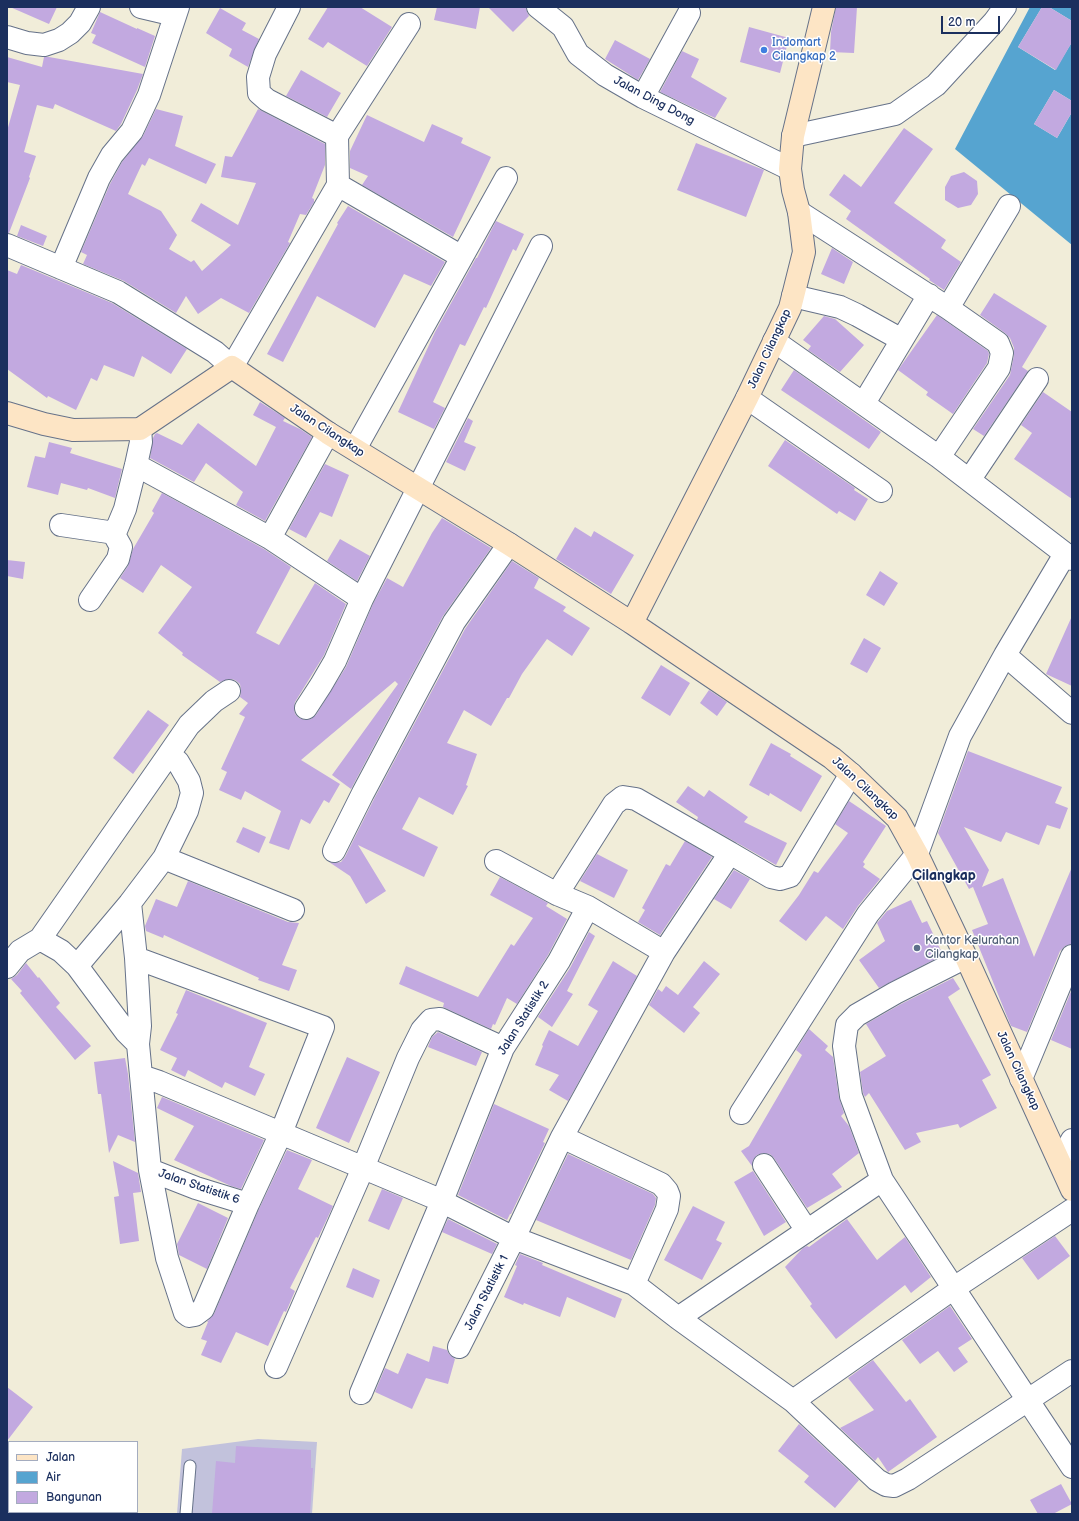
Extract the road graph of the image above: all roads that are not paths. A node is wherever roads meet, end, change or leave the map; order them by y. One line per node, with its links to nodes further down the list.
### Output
1 (89, 7): 10 (street)
2 (141, 7): 7 (street)
3 (289, 7): 12 (street)
4 (538, 7): 11 (street, Jalan Ding Dong)
5 (824, 7): 13 (street, Jalan Cilangkap)
6 (1005, 7): 13 (street)
7 (177, 11): 22 (street)
8 (689, 12): 11 (street)
9 (409, 24): 12 (street)
10 (7, 37)
11 (643, 97): 14 (street, Jalan Ding Dong)
12 (337, 136): 16 (street)
13 (793, 136): 14 (street, Jalan Cilangkap)
14 (790, 169): 18 (street, Jalan Cilangkap)
15 (506, 178): 21 (street)
16 (338, 185): 21 (street); 28 (street)
17 (1009, 206): 25 (street)
18 (800, 212): 23 (street, Jalan Cilangkap); 24 (street)
19 (7, 245): 22 (street)
20 (541, 246): 39 (street)
21 (462, 257): 35 (street)
22 (61, 268): 28 (street)
23 (793, 296): 26 (street); 27 (street, Jalan Cilangkap)
24 (929, 296): 25 (street); 26 (street)
25 (948, 308): 36 (street)
26 (902, 340): 31 (street)
27 (774, 341): 30 (street, Jalan Cilangkap); 31 (street)
28 (232, 367): 33 (street); 34 (street, Jalan Cilangkap)
29 (1037, 379): 38 (street)
30 (747, 398): 40 (street); 48 (street, Jalan Cilangkap)
31 (864, 403): 36 (street)
32 (7, 413): 33 (street)
33 (140, 430): 37 (street)
34 (328, 433): 35 (street, Jalan Cilangkap); 43 (street)
35 (354, 449): 39 (street, Jalan Cilangkap)
36 (939, 457): 38 (street)
37 (136, 465): 42 (street); 43 (street)
38 (970, 479): 45 (street)
39 (418, 488): 44 (street, Jalan Cilangkap); 46 (street)
40 (881, 491)
41 (61, 525): 42 (street)
42 (115, 533): 47 (street)
43 (270, 538): 46 (street)
44 (509, 544): 48 (street, Jalan Cilangkap); 55 (street)
45 (1069, 557): 49 (street)
46 (362, 599): 51 (street)
47 (90, 600)
48 (632, 623): 54 (street, Jalan Cilangkap)
49 (1005, 655): 52 (street); 57 (street)
50 (229, 691): 53 (street)
51 (306, 708)
52 (1072, 712)
53 (169, 754): 58 (street); 64 (street)
54 (851, 774): 56 (street); 57 (street, Jalan Cilangkap)
55 (334, 851)
56 (730, 853): 60 (street); 65 (street, Jalan Statistik 1)
57 (917, 854): 67 (street, Jalan Cilangkap); 75 (street)
58 (164, 858): 61 (street); 63 (street)
59 (496, 861): 60 (street)
60 (557, 894): 62 (street)
61 (130, 903): 68 (street); 69 (street)
62 (588, 907): 65 (street); 72 (street, Jalan Statistik 2)
63 (293, 910)
64 (40, 939): 69 (street); 70 (street)
65 (664, 952): 77 (street, Jalan Statistik 1)
66 (1072, 956): 74 (street)
67 (966, 957): 74 (street, Jalan Cilangkap); 83 (street)
68 (136, 958): 71 (street); 76 (street)
69 (77, 966): 71 (street)
70 (7, 967)
71 (138, 1044): 73 (street)
72 (503, 1048): 81 (street); 85 (street, Jalan Statistik 2)
73 (142, 1076): 76 (street); 82 (street)
74 (1021, 1079): 79 (street, Jalan Cilangkap)
75 (741, 1113)
76 (281, 1133): 81 (street); 86 (street)
77 (562, 1137): 89 (street, Jalan Statistik 1); 90 (street)
78 (1072, 1140): 79 (street)
79 (1060, 1162): 84 (street, Jalan Cilangkap)
80 (764, 1165): 88 (street)
81 (363, 1168): 85 (street); 94 (street)
82 (150, 1170): 86 (street, Jalan Statistik 6); 86 (street)
83 (882, 1180): 88 (street); 91 (street)
84 (1072, 1190)
85 (442, 1201): 89 (street); 96 (street, Jalan Statistik 2)
86 (248, 1204)
87 (1072, 1210): 91 (street)
88 (806, 1232): 92 (street)
89 (514, 1238): 90 (street); 93 (street, Jalan Statistik 1)
90 (634, 1284): 92 (street)
91 (954, 1288): 97 (street); 98 (street)
92 (678, 1318): 98 (street)
93 (459, 1347)
94 (276, 1367)
95 (1072, 1371): 97 (street)
96 (360, 1393)
97 (1027, 1400): 98 (street); 100 (street)
98 (793, 1401)
99 (190, 1466): 101 (lane)
100 (1072, 1467)
101 (186, 1514)

